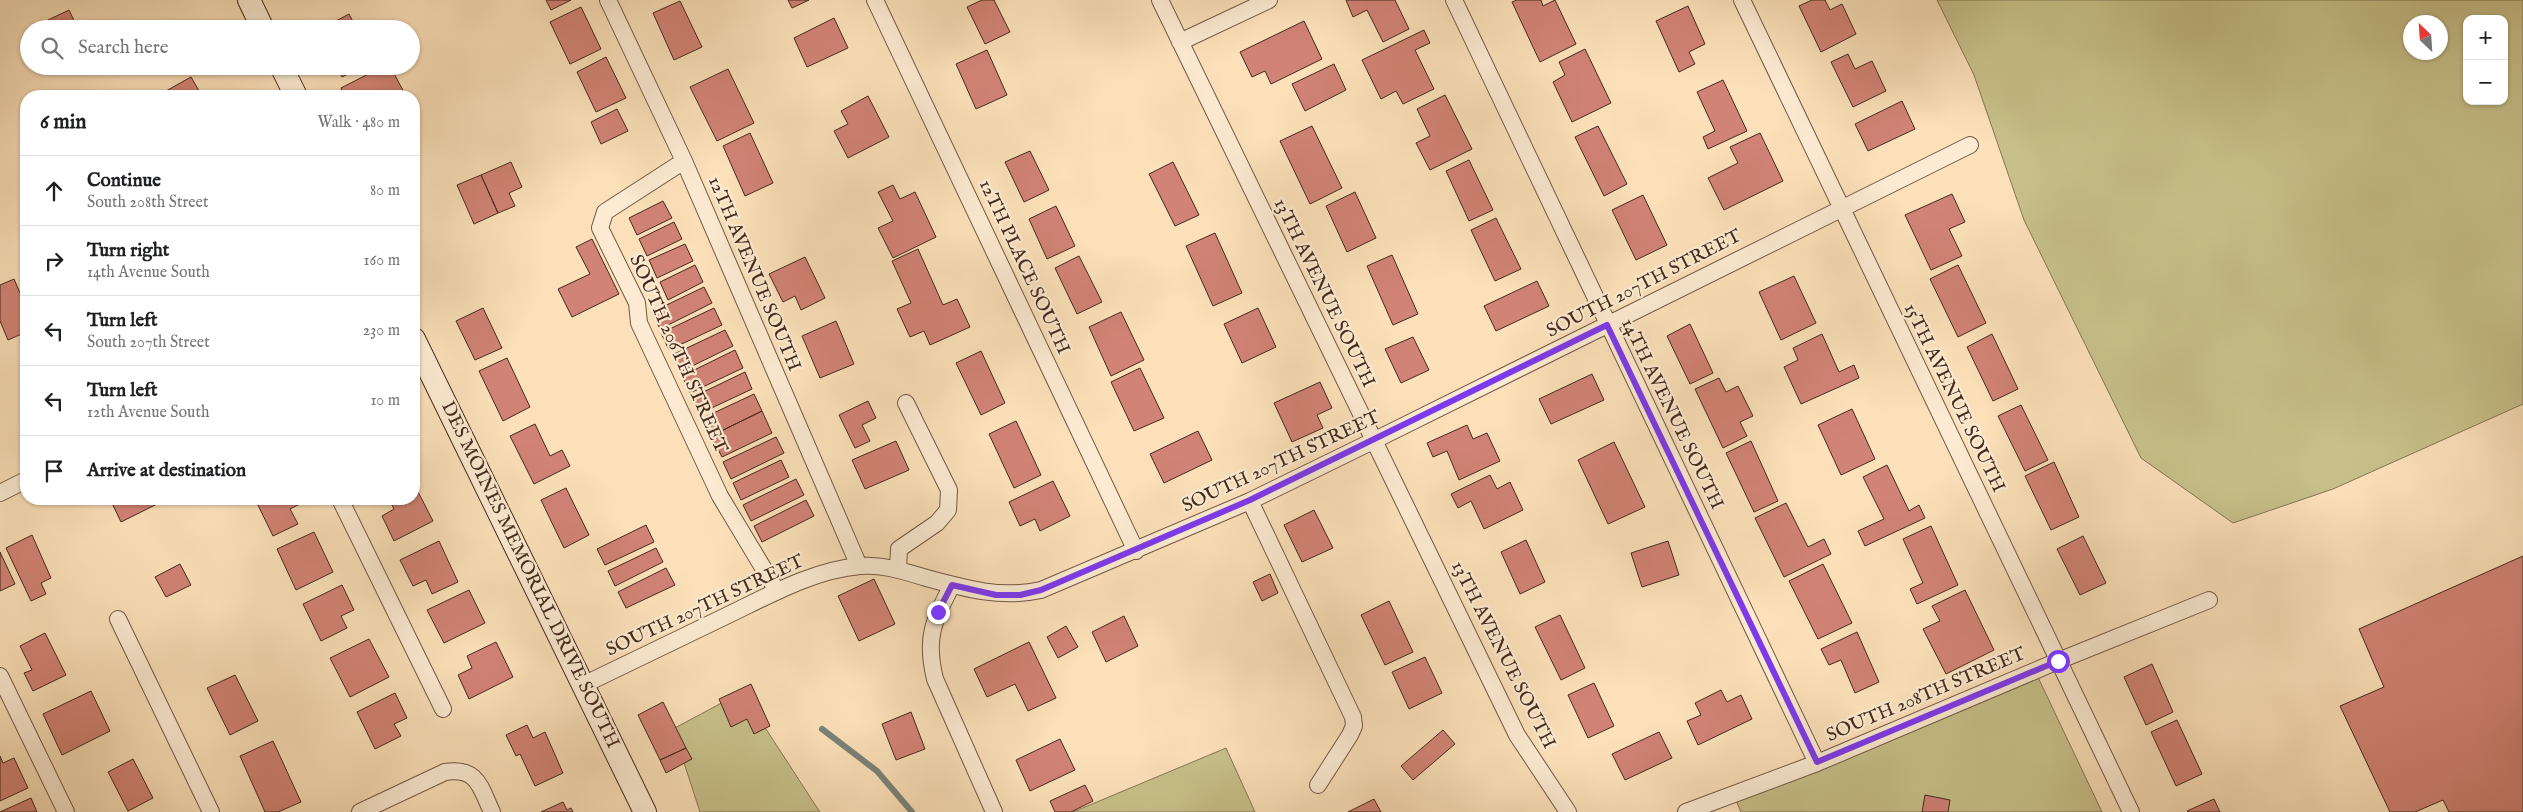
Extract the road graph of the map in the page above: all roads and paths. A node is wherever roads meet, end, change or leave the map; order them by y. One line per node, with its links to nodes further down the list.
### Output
1 (250, 0): 8 (main road)
2 (608, 0): 13 (street, 12TH AVENUE SOUTH)
3 (875, 0): 23 (street, 12TH PLACE SOUTH)
4 (1160, 0): 9 (street, 13TH AVENUE SOUTH)
5 (1269, 0): 9 (street)
6 (1454, 0): 15 (street, 14TH AVENUE SOUTH)
7 (1742, 0): 14 (street, 15TH AVENUE SOUTH)
8 (259, 20)
9 (1180, 42): 18 (street, 13TH AVENUE SOUTH)
10 (286, 75): 11 (main road)
11 (293, 90)
12 (1970, 145): 14 (street, SOUTH 207TH STREET)
13 (684, 161): 24 (street, 12TH AVENUE SOUTH); 27 (street, SOUTH 206TH STREET)
14 (1841, 207): 15 (street, SOUTH 207TH STREET); 30 (street, 15TH AVENUE SOUTH)
15 (1607, 325): 18 (street, SOUTH 207TH STREET); 34 (street, 14TH AVENUE SOUTH)
16 (420, 351): 32 (main road, DES MOINES MEMORIAL DRIVE SOUTH)
17 (906, 403): 25 (street)
18 (1373, 441): 21 (street, SOUTH 207TH STREET); 42 (street, 13TH AVENUE SOUTH)
19 (20, 483): 20 (street)
20 (0, 493)
21 (1250, 500): 23 (street, SOUTH 207TH STREET); 35 (street)
22 (343, 505): 33 (street)
23 (1136, 551): 26 (street, SOUTH 207TH STREET)
24 (859, 566): 25 (street, SOUTH 207TH STREET); 27 (street, SOUTH 207TH STREET)
25 (898, 569): 26 (street, SOUTH 207TH STREET)
26 (952, 585): 41 (street)
27 (777, 591): 32 (street, SOUTH 207TH STREET)
28 (2209, 600): 30 (street, SOUTH 208TH STREET)
29 (118, 619): 37 (street)
30 (2058, 661): 34 (street, SOUTH 208TH STREET); 44 (street, 15TH AVENUE SOUTH)
31 (0, 676): 36 (street)
32 (584, 685): 40 (main road, DES MOINES MEMORIAL DRIVE SOUTH)
33 (443, 709)
34 (1817, 762): 43 (street, SOUTH 208TH STREET)
35 (1318, 784)
36 (66, 812)
37 (211, 812)
38 (360, 812): 39 (street)
39 (492, 812)
40 (645, 812)
41 (994, 812)
42 (1568, 812)
43 (1686, 812)
44 (2131, 812)

